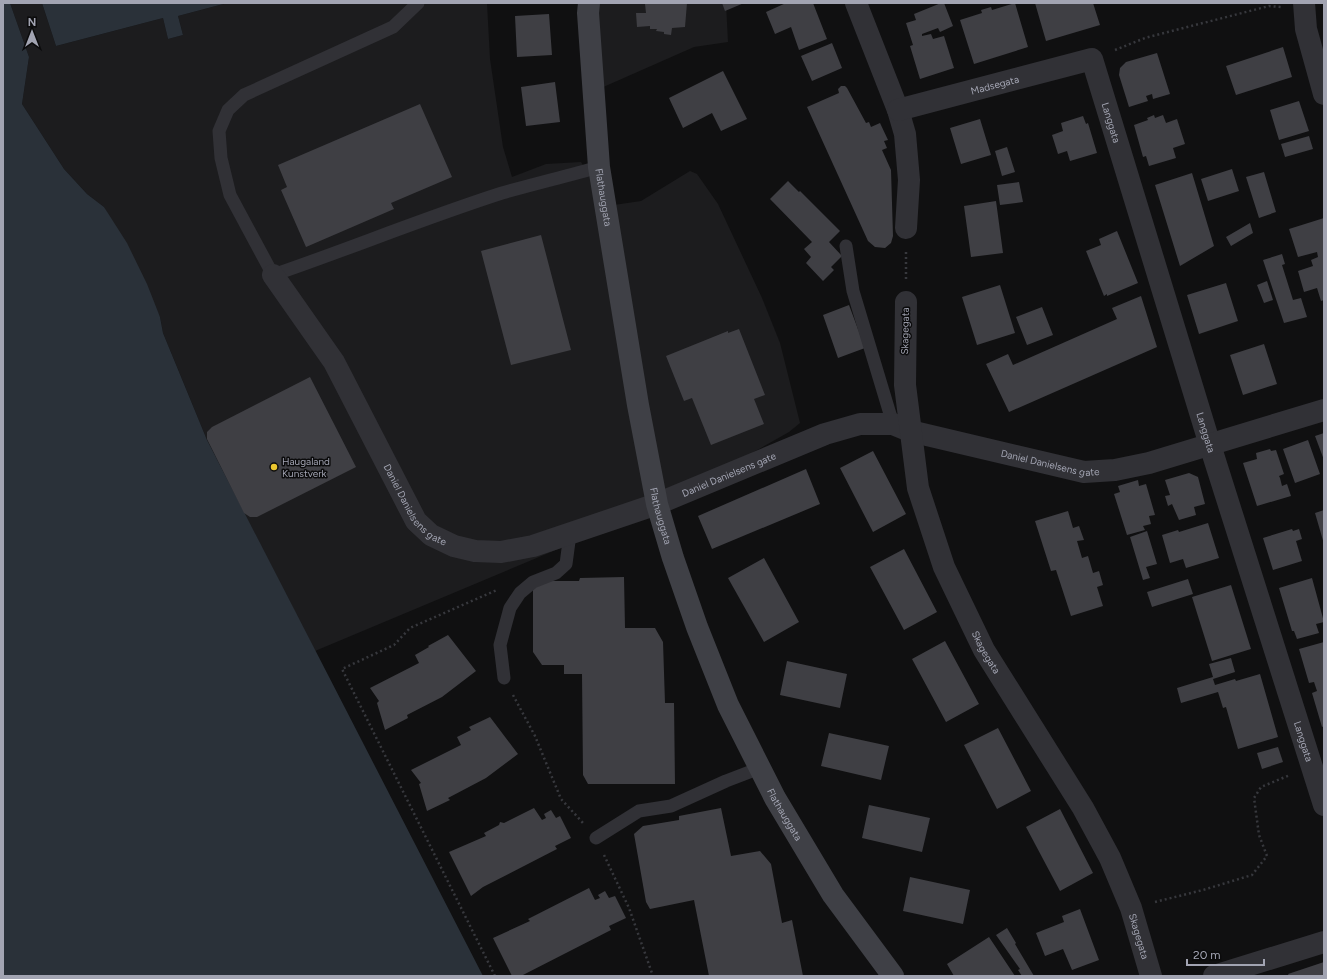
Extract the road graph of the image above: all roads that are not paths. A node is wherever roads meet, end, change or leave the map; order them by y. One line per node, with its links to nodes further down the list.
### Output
1 (418, 3): 11 (lane)
2 (589, 3): 8 (street, Flathauggata)
3 (856, 3): 7 (street)
4 (1304, 6): 6 (street)
5 (1092, 59): 7 (street, Madsegata); 15 (street, Langgata)
6 (1324, 94)
7 (898, 110): 9 (street)
8 (599, 167): 11 (lane); 16 (street, Flathauggata)
9 (906, 228)
10 (846, 246): 14 (lane)
11 (272, 275): 17 (street, Daniel Danielsens gate)
12 (906, 302): 14 (street, Skagegata)
13 (1324, 410): 15 (street, Daniel Danielsens gate)
14 (902, 428): 15 (street, Daniel Danielsens gate); 16 (street, Daniel Danielsens gate); 24 (street, Skagegata)
15 (1210, 445): 20 (street, Langgata)
16 (656, 504): 17 (street, Daniel Danielsens gate); 19 (street, Flathauggata)
17 (570, 534): 18 (lane)
18 (504, 678)
19 (760, 768): 21 (lane); 23 (street, Flathauggata)
20 (1324, 805)
21 (596, 838)
22 (1324, 942): 25 (street)
23 (888, 974)
24 (1151, 976)
25 (1214, 976)

